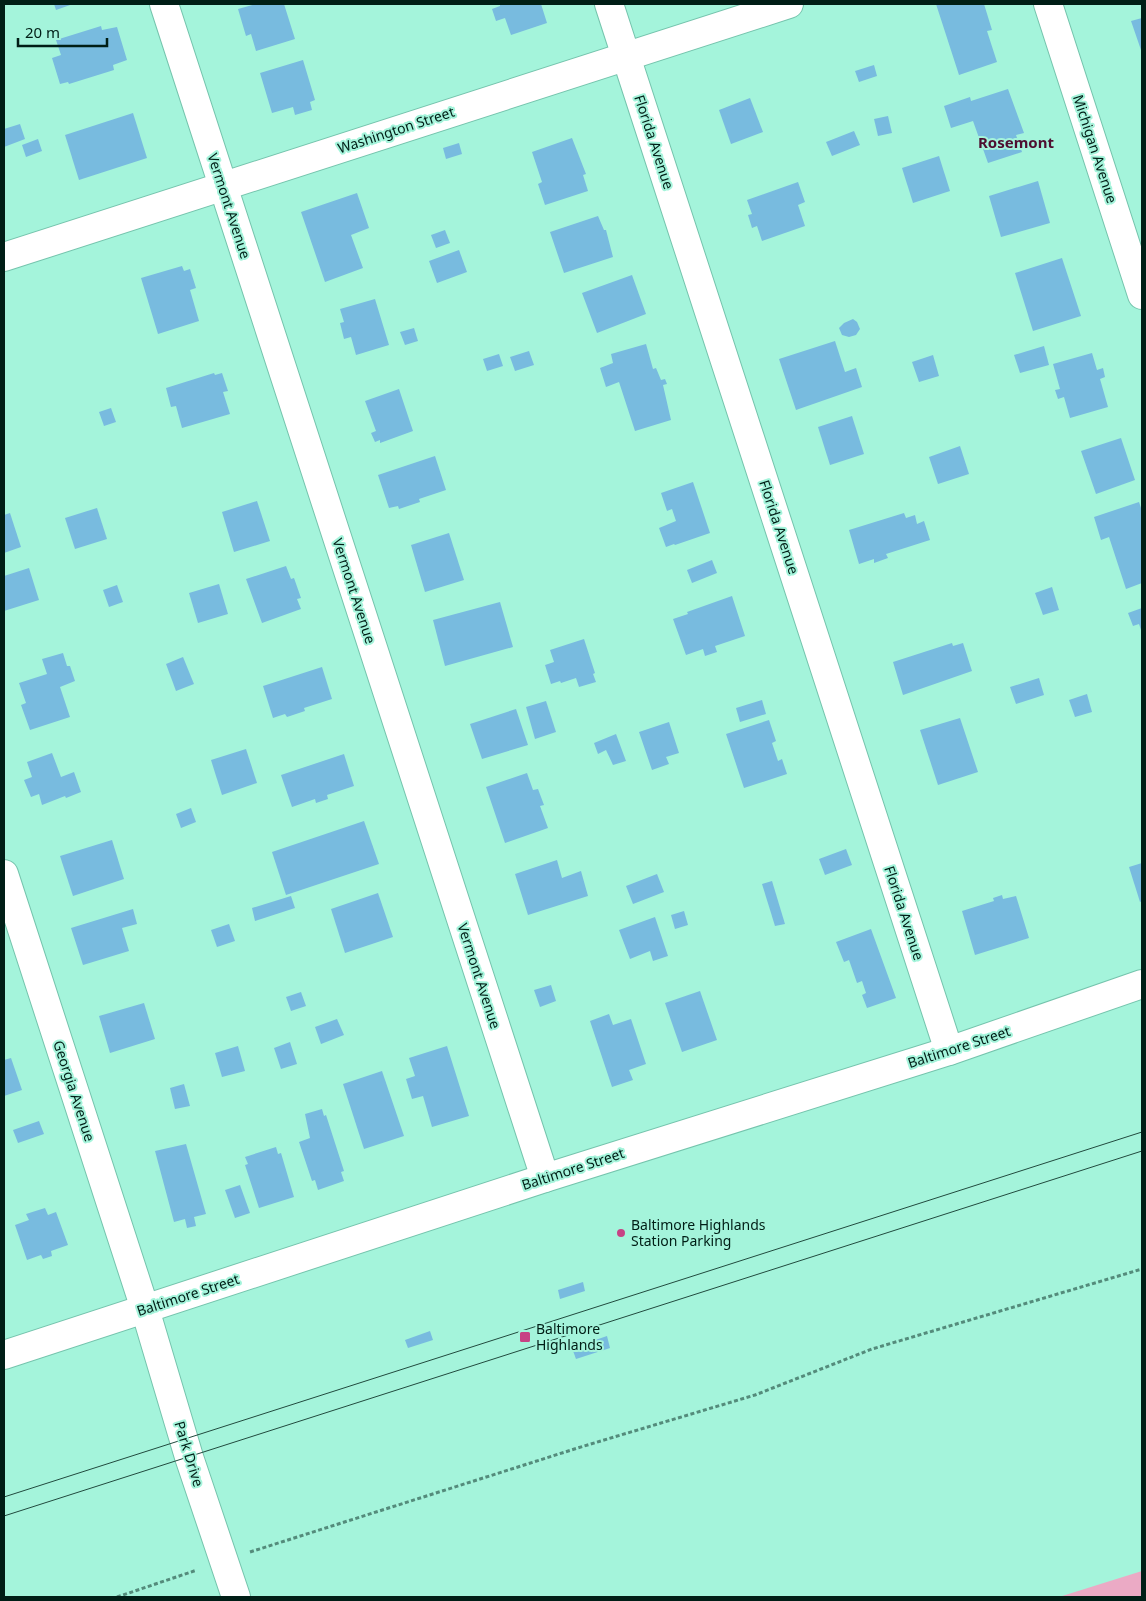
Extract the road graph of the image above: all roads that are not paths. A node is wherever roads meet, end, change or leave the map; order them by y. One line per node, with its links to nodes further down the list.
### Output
1 (164, 4): 6 (street, Vermont Avenue)
2 (609, 4): 5 (street, Florida Avenue)
3 (789, 4): 5 (street, Washington Street)
4 (1048, 4): 8 (street, Michigan Avenue)
5 (626, 56): 6 (street, Washington Street); 11 (street, Florida Avenue)
6 (223, 186): 7 (street, Washington Street); 12 (street, Vermont Avenue)
7 (4, 257)
8 (1142, 295)
9 (4, 874): 13 (street, Georgia Avenue)
10 (1142, 984): 11 (street, Baltimore Street)
11 (949, 1051): 12 (street, Baltimore Street)
12 (545, 1178): 13 (street, Baltimore Street)
13 (145, 1309): 14 (street, Baltimore Street); 15 (street, Park Drive)
14 (4, 1354)
15 (236, 1597)

